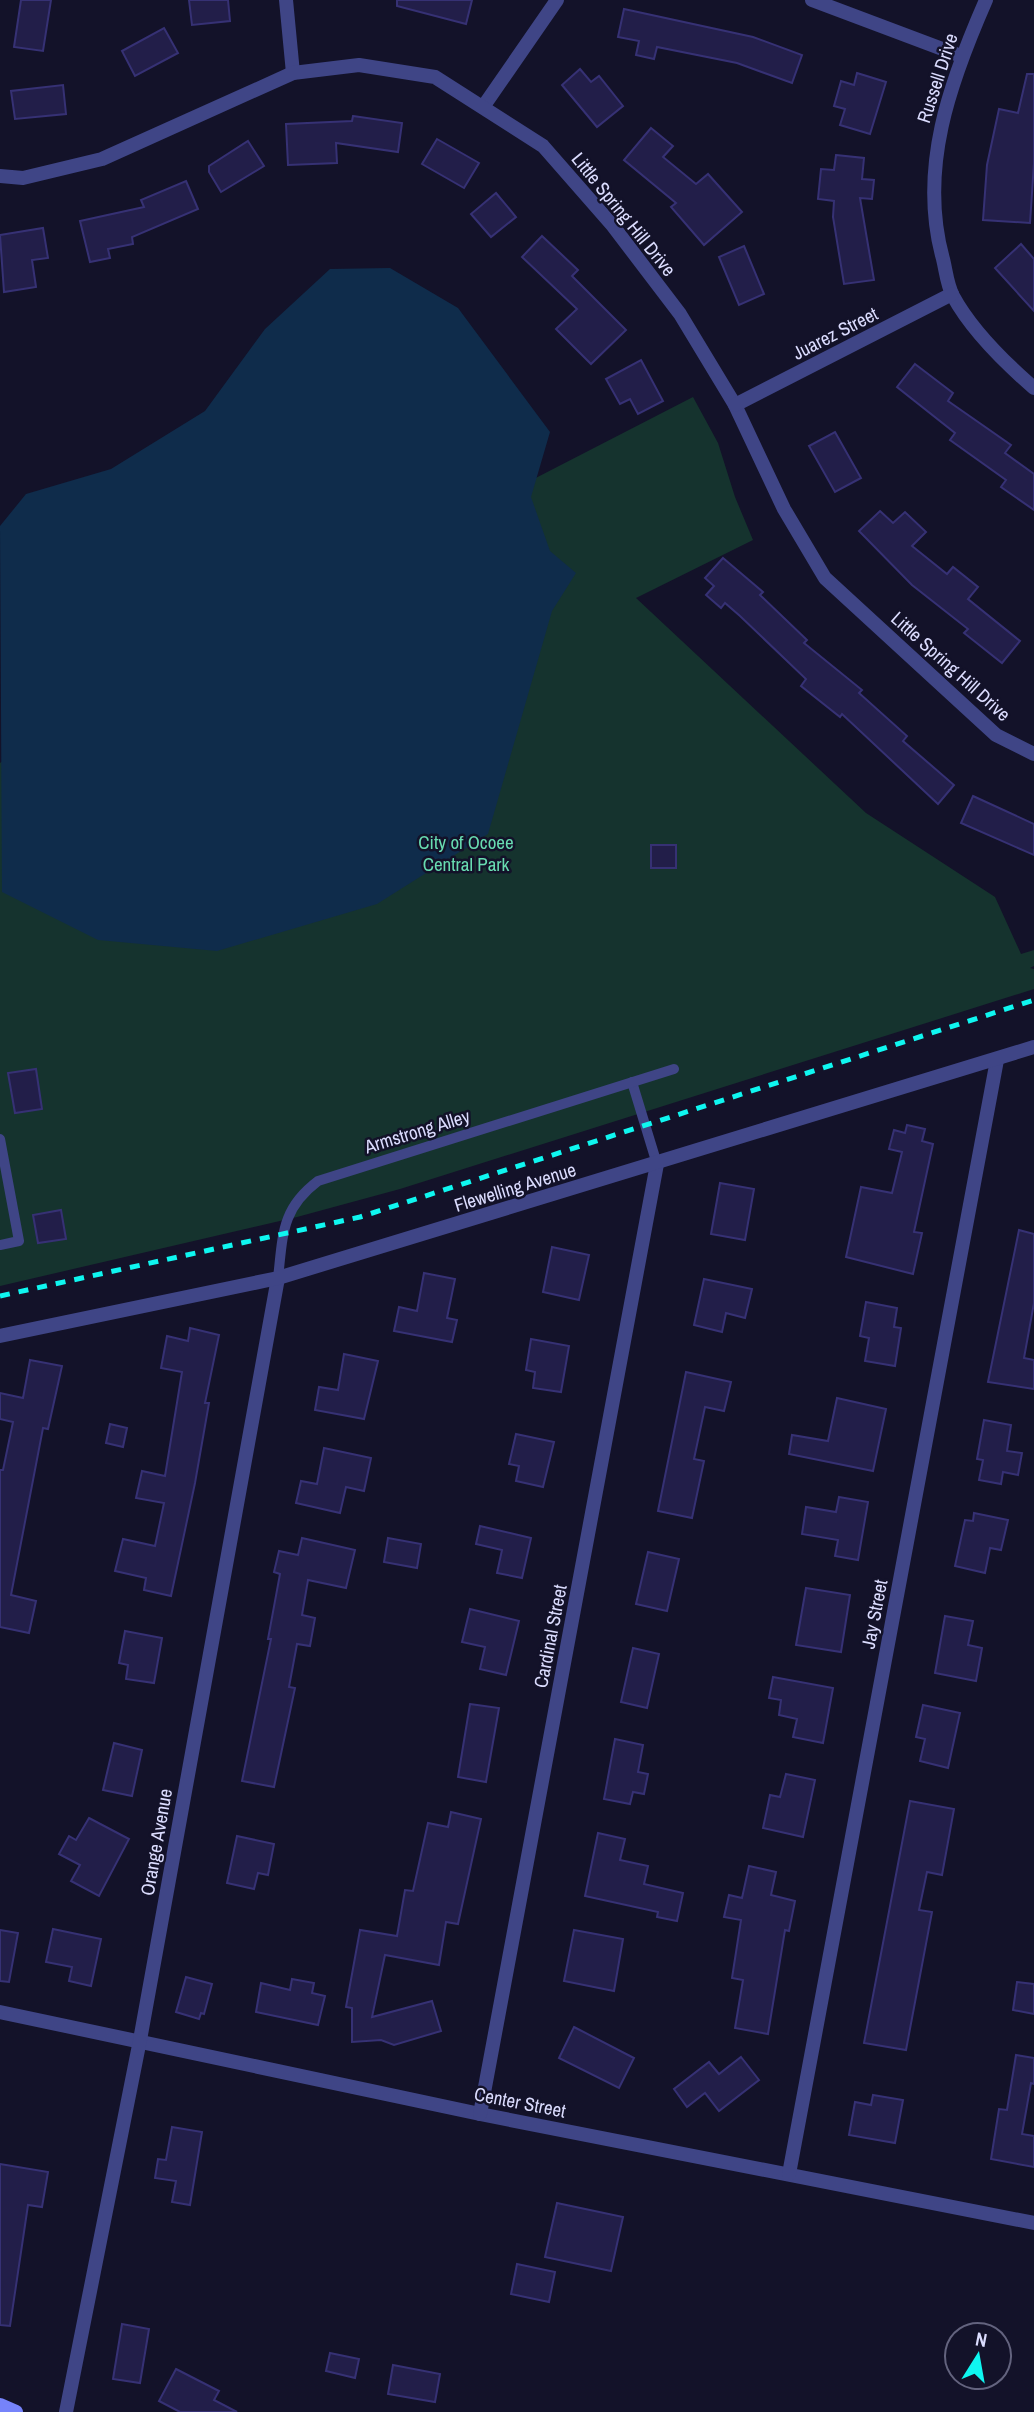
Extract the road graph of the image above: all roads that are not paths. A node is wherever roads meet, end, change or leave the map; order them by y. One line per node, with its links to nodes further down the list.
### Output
1 (286, 0): 6 (street)
2 (557, 0): 7 (street)
3 (812, 0): 5 (street)
4 (986, 0): 5 (street, Russell Drive)
5 (961, 56): 9 (street, Russell Drive)
6 (293, 73): 7 (street, Little Spring Hill Drive); 8 (street, Little Spring Hill Drive)
7 (482, 107): 11 (street, Little Spring Hill Drive)
8 (0, 176)
9 (952, 295): 10 (street, Russell Drive); 11 (street, Juarez Street)
10 (1034, 388)
11 (735, 405): 12 (street, Little Spring Hill Drive)
12 (1034, 754)
13 (1034, 1048): 14 (street, Flewelling Avenue)
14 (997, 1060): 18 (street, Flewelling Avenue); 25 (street, Jay Street)
15 (674, 1069): 16 (lane, Armstrong Alley)
16 (632, 1082): 18 (lane); 20 (lane, Armstrong Alley)
17 (0, 1139): 19 (lane)
18 (657, 1164): 20 (street, Flewelling Avenue); 24 (street, Cardinal Street)
19 (0, 1245)
20 (278, 1278): 21 (street, Flewelling Avenue); 23 (street, Orange Avenue)
21 (0, 1336)
22 (0, 2012): 23 (street, Center Street)
23 (140, 2040): 24 (street, Center Street); 29 (street, Orange Avenue)
24 (481, 2114): 25 (street, Center Street)
25 (789, 2174): 26 (street, Center Street)
26 (1034, 2223)
27 (0, 2405): 28 (main road)
28 (16, 2412)
29 (66, 2412)

